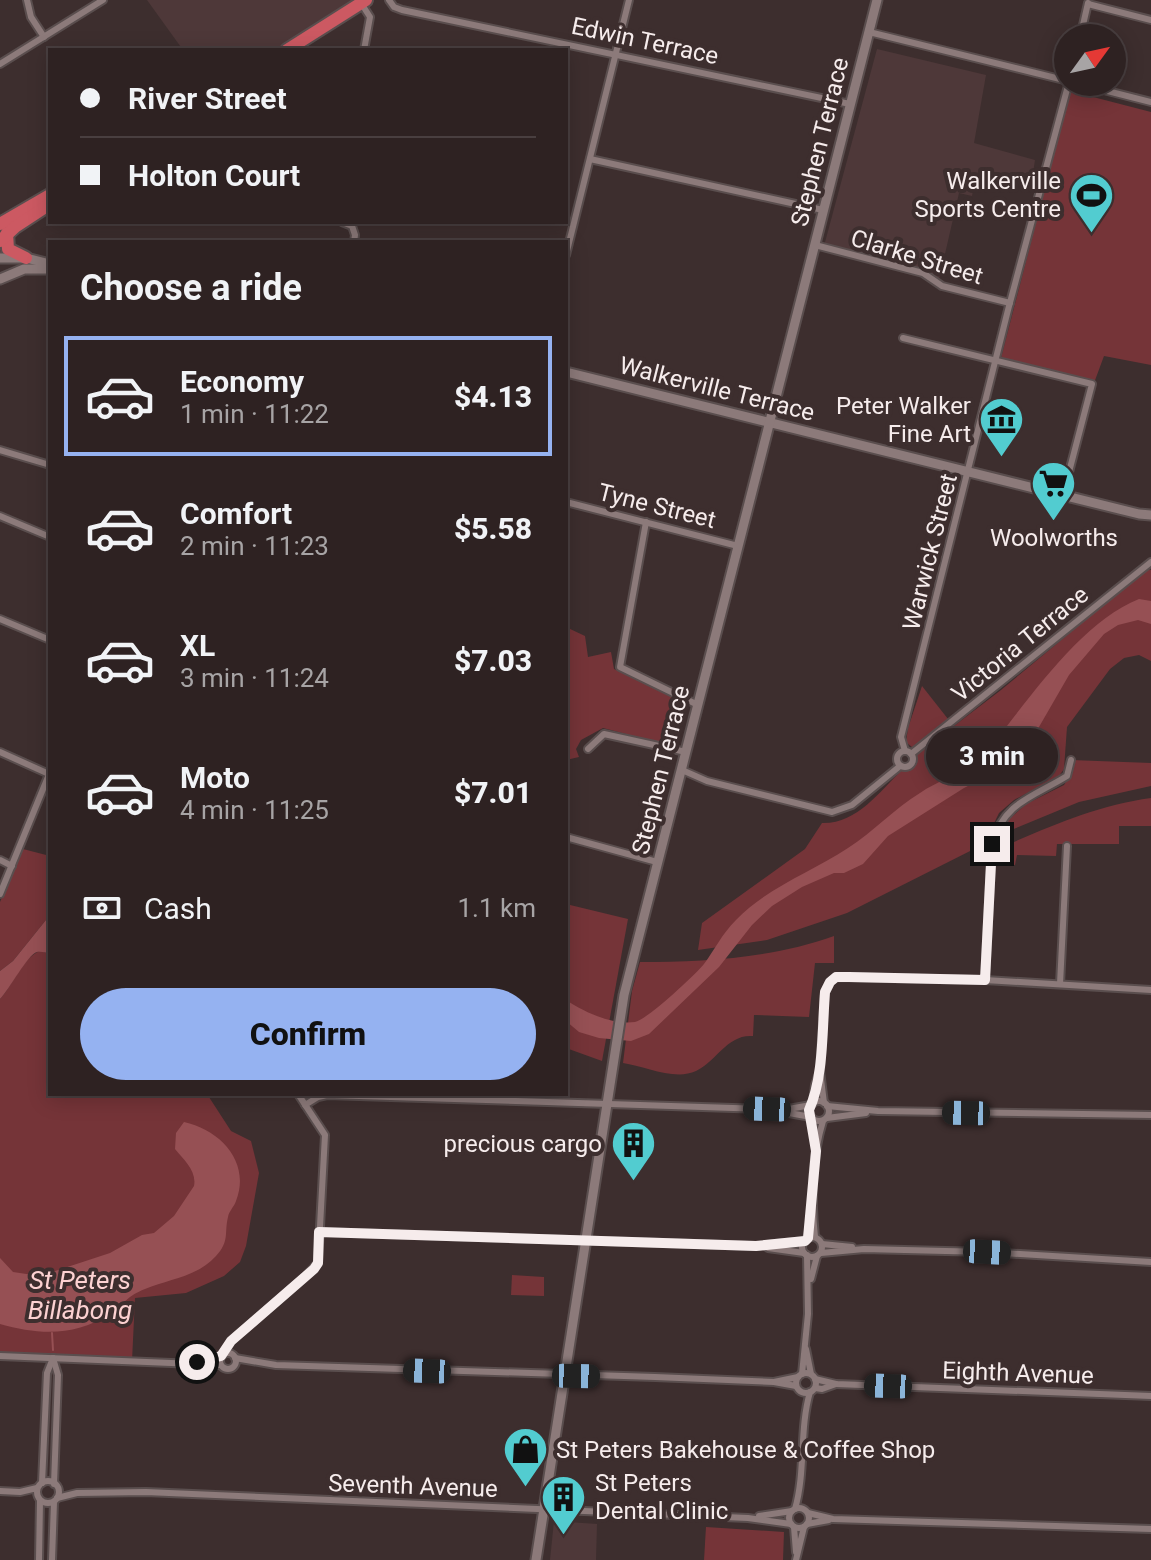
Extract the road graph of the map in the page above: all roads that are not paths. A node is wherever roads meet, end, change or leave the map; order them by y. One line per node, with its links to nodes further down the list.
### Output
1 (27, 0): 11 (street)
2 (103, 0): 11 (street)
3 (389, 0): 14 (street, Edwin Terrace)
4 (629, 0): 14 (street)
5 (877, 0): 10 (main road, Stephen Terrace)
6 (364, 2): 12 (highway); 13 (street)
7 (1088, 2): 8 (street); 9 (street)
8 (1151, 20)
9 (1083, 24)
10 (869, 32): 16 (street); 20 (main road, Stephen Terrace)
11 (44, 37): 15 (street)
12 (290, 48)
13 (364, 48)
14 (616, 53): 20 (street, Edwin Terrace); 21 (street)
15 (0, 64)
16 (1054, 78)
17 (1066, 96): 33 (street, Warwick Street)
18 (1126, 96): 19 (street)
19 (1151, 102)
20 (850, 104): 24 (main road, Stephen Terrace)
21 (590, 159): 24 (street); 27 (street)
22 (48, 197): 25 (highway)
23 (48, 205): 25 (highway)
24 (823, 210): 26 (main road, Stephen Terrace)
25 (2, 233): 29 (highway)
26 (815, 245): 33 (street, Clarke Street); 37 (main road, Stephen Terrace)
27 (568, 247)
28 (0, 258): 29 (main road)
29 (26, 258): 30 (main road)
30 (48, 265)
31 (48, 266): 32 (main road)
32 (0, 279)
33 (1010, 303): 35 (street, Warwick Street)
34 (903, 338): 35 (street)
35 (997, 359): 40 (street, Warwick Street); 41 (street)
36 (568, 373): 37 (main road, Walkerville Terrace)
37 (769, 423): 40 (main road, Walkerville Terrace); 49 (main road, Stephen Terrace)
38 (0, 450): 39 (street)
39 (48, 464)
40 (968, 472): 41 (main road, Walkerville Terrace); 57 (street, Warwick Street)
41 (1063, 495): 43 (main road, Walkerville Terrace)
42 (568, 502): 46 (street, Tyne Street)
43 (1139, 514): 44 (main road, Walkerville Terrace); 47 (main road, Walkerville Terrace)
44 (1151, 515)
45 (0, 516): 48 (street)
46 (646, 522): 49 (street, Tyne Street); 53 (street)
47 (1151, 522)
48 (48, 536)
49 (738, 546): 53 (main road, Stephen Terrace)
50 (1151, 562): 57 (street, Victoria Terrace)
51 (0, 619): 52 (street)
52 (48, 639)
53 (698, 705): 56 (main road, Stephen Terrace)
54 (588, 749): 56 (street)
55 (0, 752): 61 (street)
56 (686, 752): 60 (main road, Stephen Terrace)
57 (908, 752): 59 (street, Warwick Street); 59 (street, Victoria Terrace)
58 (1071, 760): 69 (street)
59 (900, 766): 60 (street)
60 (682, 770): 66 (main road, Stephen Terrace)
61 (48, 772)
62 (48, 778): 67 (street)
63 (568, 838): 66 (street)
64 (1067, 846): 70 (street)
65 (0, 860): 67 (street)
66 (657, 862): 76 (main road, Stephen Terrace)
67 (12, 866): 68 (street)
68 (0, 894)
69 (985, 980): 70 (street); 72 (street)
70 (1060, 984): 71 (street)
71 (1151, 990)
72 (820, 1071): 77 (street); 78 (street)
73 (299, 1096): 79 (street)
74 (321, 1096): 79 (street)
75 (425, 1096): 76 (street)
76 (607, 1104): 80 (street); 88 (main road, Stephen Terrace)
77 (812, 1104): 78 (street); 80 (street); 83 (street)
78 (826, 1104): 81 (street); 84 (street)
79 (305, 1105): 86 (street)
80 (783, 1110): 83 (street)
81 (878, 1111): 82 (street); 84 (street)
82 (1151, 1116)
83 (811, 1118): 84 (street); 85 (street)
84 (825, 1119): 85 (street)
85 (816, 1151): 87 (street)
86 (319, 1232): 88 (street); 96 (street)
87 (809, 1239): 89 (street); 90 (street); 92 (street)
88 (585, 1240): 90 (street); 104 (main road, Stephen Terrace)
89 (822, 1244): 91 (street); 93 (street)
90 (756, 1246): 92 (street)
91 (864, 1249): 93 (street); 94 (street)
92 (805, 1254): 93 (street); 95 (street)
93 (819, 1255): 95 (street)
94 (1151, 1262)
95 (808, 1295): 97 (street)
96 (242, 1333): 98 (street); 101 (street)
97 (806, 1346): 105 (street); 106 (street)
98 (222, 1355): 101 (street); 102 (street); 103 (street)
99 (0, 1356): 100 (street)
100 (53, 1358): 102 (street); 113 (street); 114 (street)
101 (234, 1359): 103 (street); 104 (street)
102 (197, 1362): 103 (street)
103 (220, 1365)
104 (565, 1375): 107 (street); 121 (main road, Stephen Terrace)
105 (800, 1375): 106 (street, Eighth Avenue); 107 (street); 109 (street)
106 (813, 1377): 108 (street, Eighth Avenue); 110 (street)
107 (774, 1382): 109 (street)
108 (836, 1384): 110 (street, Eighth Avenue); 111 (street, Eighth Avenue)
109 (798, 1388): 110 (street); 112 (street)
110 (812, 1390): 112 (street)
111 (1151, 1396)
112 (804, 1411): 115 (street)
113 (40, 1486): 114 (street, Seventh Avenue); 117 (street); 119 (street)
114 (56, 1486): 118 (street, Seventh Avenue); 120 (street)
115 (800, 1488): 122 (street); 123 (street)
116 (0, 1491): 117 (street)
117 (20, 1492): 119 (street)
118 (77, 1493): 120 (street, Seventh Avenue); 121 (street, Seventh Avenue)
119 (39, 1499): 120 (street, Seventh Avenue); 129 (street)
120 (55, 1500): 130 (street)
121 (544, 1509): 124 (street, Seventh Avenue); 131 (main road, Stephen Terrace)
122 (793, 1510): 123 (street, Seventh Avenue); 124 (street, Seventh Avenue); 126 (street)
123 (806, 1511): 125 (street); 127 (street)
124 (748, 1518): 126 (street, Seventh Avenue)
125 (833, 1519): 127 (street); 128 (street)
126 (792, 1525): 127 (street, Seventh Avenue); 132 (street)
127 (806, 1526): 132 (street)
128 (1151, 1529)
129 (39, 1560)
130 (52, 1560)
131 (536, 1560)
132 (796, 1560)

